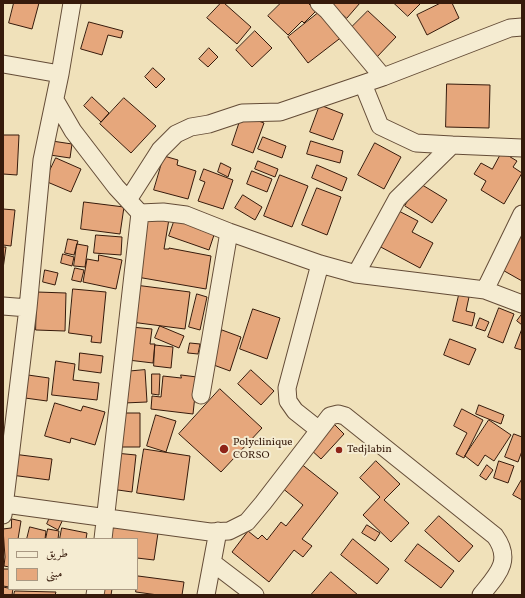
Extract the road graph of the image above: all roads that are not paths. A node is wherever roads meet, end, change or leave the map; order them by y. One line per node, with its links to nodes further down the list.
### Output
1 (72, 3): 6 (street)
2 (319, 3): 7 (street)
3 (522, 16): 4 (street)
4 (516, 28): 7 (street)
5 (3, 64): 6 (street)
6 (60, 74): 9 (street)
7 (383, 77): 8 (street)
8 (363, 84): 10 (street); 12 (street)
9 (55, 100): 12 (street); 21 (street)
10 (452, 145): 11 (street); 17 (street)
11 (522, 148)
12 (128, 200): 13 (street)
13 (140, 213): 15 (street); 25 (street)
14 (522, 214): 18 (street)
15 (228, 232): 16 (street); 22 (street)
16 (320, 264): 17 (street); 23 (street)
17 (356, 274): 18 (street)
18 (485, 290): 19 (street)
19 (522, 304)
20 (3, 306): 21 (street)
21 (28, 308): 24 (street)
22 (201, 395)
23 (319, 430): 26 (street); 31 (street)
24 (4, 509): 25 (street)
25 (106, 518): 26 (street); 27 (street)
26 (218, 531): 28 (street)
27 (103, 538)
28 (213, 563): 29 (street); 30 (street)
29 (252, 594)
30 (206, 595)
31 (481, 595)

